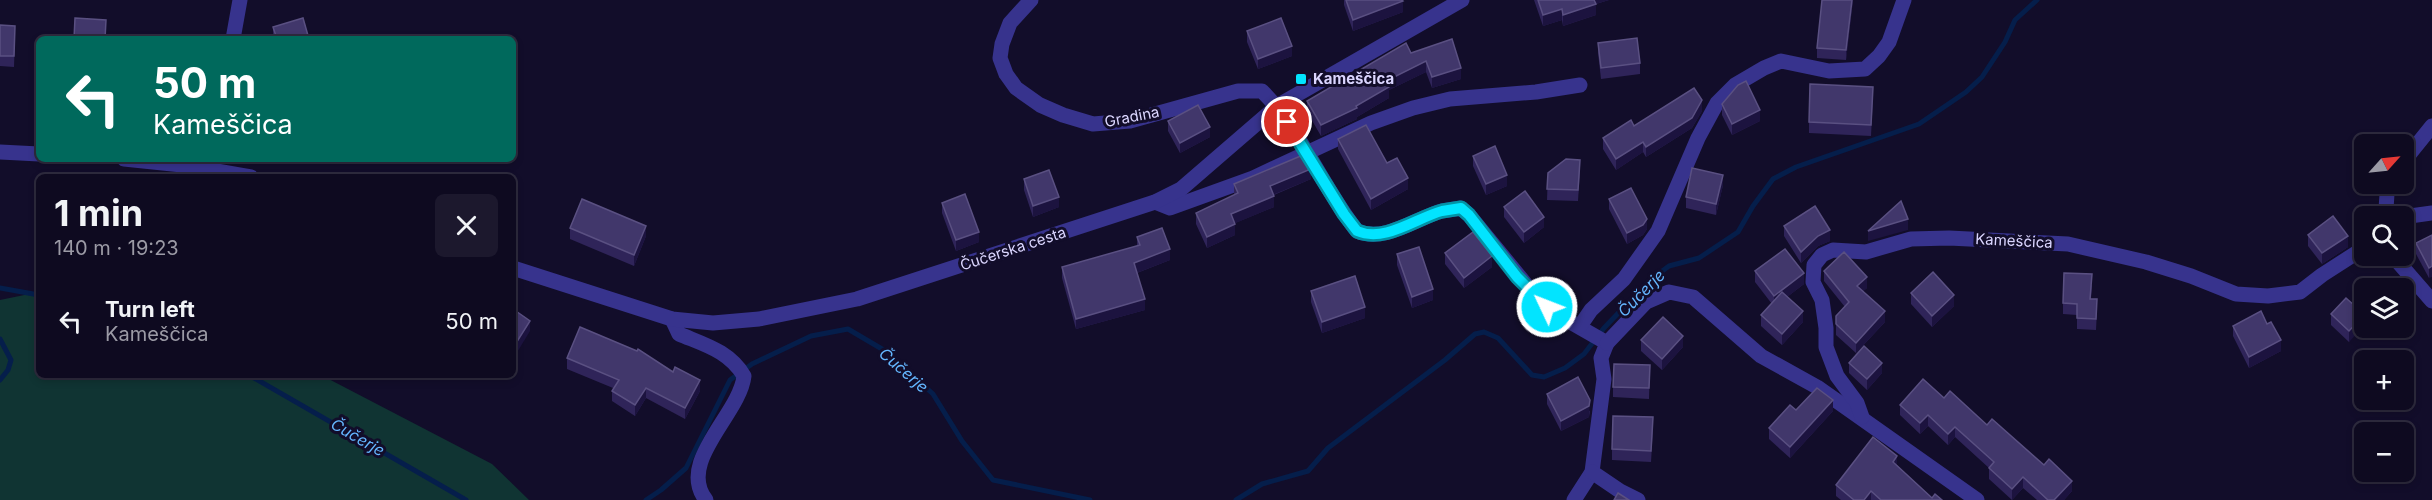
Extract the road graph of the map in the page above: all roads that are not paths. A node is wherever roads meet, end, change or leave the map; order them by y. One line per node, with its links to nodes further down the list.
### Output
1 (240, 0): 5 (street)
2 (1031, 0): 7 (street, Gradina)
3 (1462, 0): 7 (street, Čučerska cesta)
4 (1904, 0): 23 (street)
5 (234, 36)
6 (1580, 85): 11 (street)
7 (1277, 106): 11 (street); 15 (street, Čučerska cesta)
8 (2432, 126): 9 (street)
9 (2414, 148)
10 (0, 152): 12 (street)
11 (1305, 152): 15 (street); 23 (street)
12 (36, 154)
13 (184, 162): 14 (street)
14 (238, 174)
15 (1155, 202): 22 (street, Čučerska cesta)
16 (2432, 213): 17 (street)
17 (2414, 215)
18 (2354, 254): 24 (street, Kameščica)
19 (2402, 266): 21 (street)
20 (516, 268): 22 (street, Čučerska cesta)
21 (2432, 301)
22 (672, 319): 26 (street)
23 (1595, 336): 24 (street, Kameščica); 25 (street)
24 (1862, 417): 29 (street, Kameščica)
25 (1592, 472): 27 (street); 28 (street)
26 (706, 500)
27 (1574, 500)
28 (1638, 500)
29 (1977, 500)

